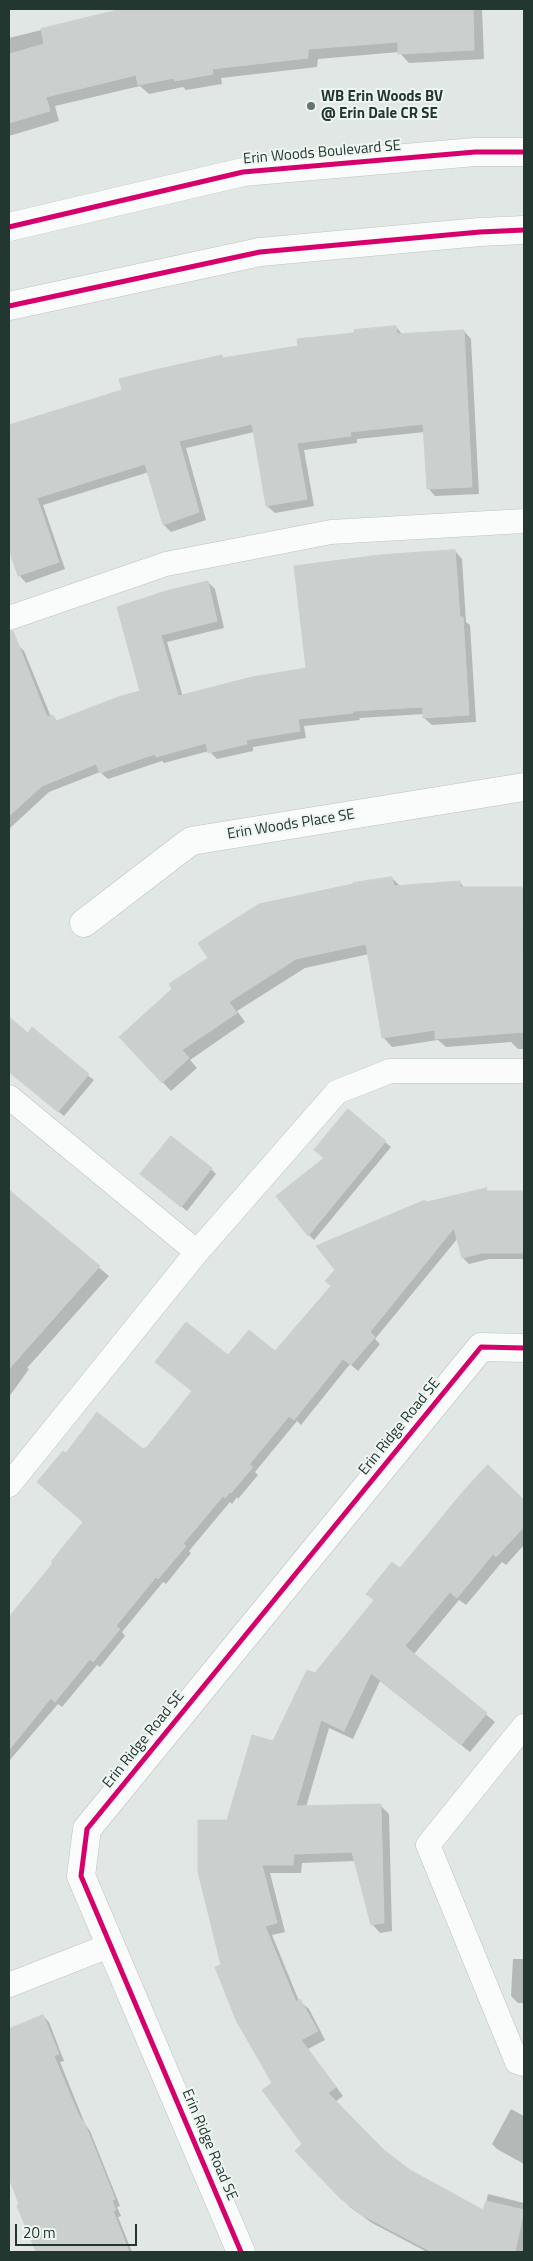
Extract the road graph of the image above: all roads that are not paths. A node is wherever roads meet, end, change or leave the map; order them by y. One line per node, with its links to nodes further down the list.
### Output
1 (524, 152): 2 (street, Erin Woods Boulevard SE)
2 (9, 227)
3 (524, 230): 4 (street)
4 (9, 306)
5 (524, 521): 6 (lane)
6 (9, 618)
7 (524, 787): 8 (street, Erin Woods Place SE)
8 (84, 923)
9 (524, 1071): 11 (lane)
10 (9, 1096): 11 (lane)
11 (197, 1252): 13 (lane)
12 (524, 1348): 15 (street, Erin Ridge Road SE)
13 (9, 1485)
14 (524, 1726): 17 (lane)
15 (111, 1945): 16 (lane); 18 (street, Erin Ridge Road SE)
16 (9, 1985)
17 (524, 2064)
18 (240, 2252)

